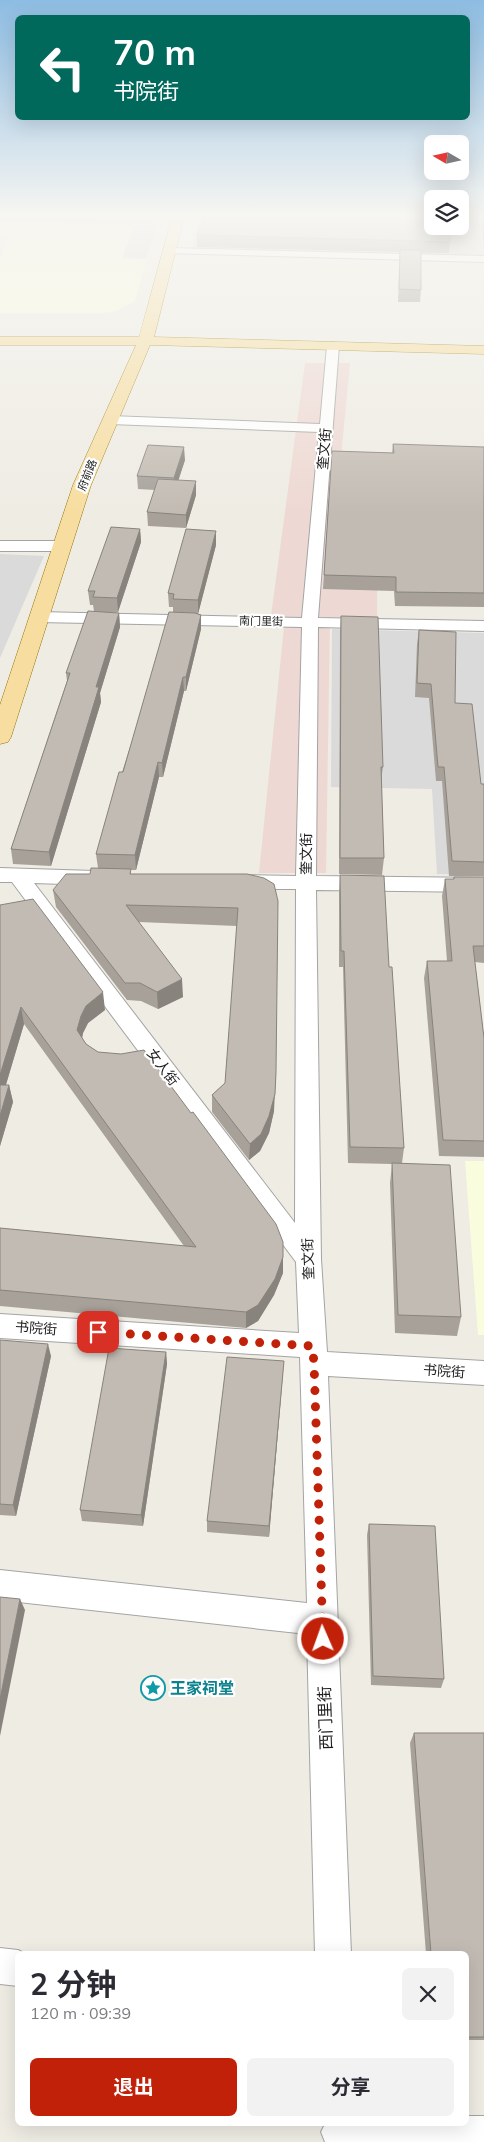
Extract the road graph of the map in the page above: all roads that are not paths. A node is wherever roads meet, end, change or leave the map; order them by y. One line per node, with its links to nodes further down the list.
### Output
1 (152, 314): 3 (main road, 府前路)
2 (0, 334): 3 (main road)
3 (145, 338): 4 (main road); 5 (main road); 6 (main road); 8 (main road, 府前路)
4 (0, 341)
5 (484, 342)
6 (333, 346): 7 (main road); 9 (street, 奎文街)
7 (484, 350)
8 (110, 420): 9 (street); 11 (main road, 府前路)
9 (326, 428): 13 (street, 奎文街)
10 (0, 546): 11 (street)
11 (62, 546): 12 (main road, 府前路)
12 (38, 617): 13 (street, 南门里街); 15 (main road, 府前路)
13 (310, 622): 14 (street, 南门里街); 19 (street, 奎文街)
14 (484, 626)
15 (0, 737)
16 (9, 876): 17 (street); 21 (street, 女人街)
17 (117, 878)
18 (226, 881): 19 (street)
19 (306, 883): 20 (street); 21 (street, 奎文街)
20 (484, 885)
21 (308, 1259): 23 (street, 奎文街)
22 (0, 1326): 23 (street, 书院街)
23 (313, 1354): 24 (street, 书院街); 26 (street, 西门里街)
24 (484, 1373)
25 (0, 1585): 26 (street)
26 (322, 1620): 27 (street, 西门里街)
27 (332, 1951)
28 (0, 1966): 29 (street)
29 (15, 1968)
30 (339, 2133): 31 (street)
31 (484, 2135)

